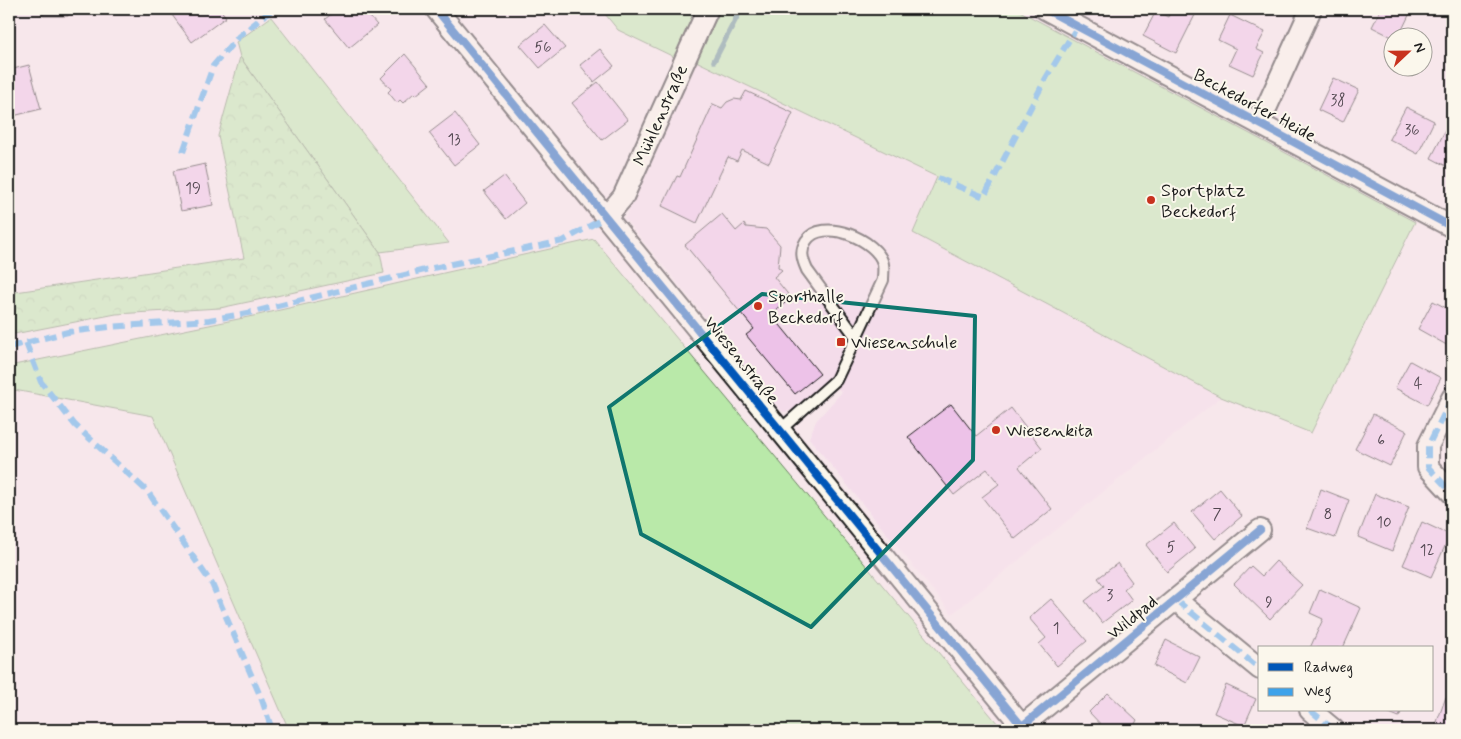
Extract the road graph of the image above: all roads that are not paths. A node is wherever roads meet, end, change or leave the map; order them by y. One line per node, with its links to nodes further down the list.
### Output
1 (436, 9): 6 (street, Wiesenstraße)
2 (708, 9): 6 (street, Mühlenstraße)
3 (1045, 9): 5 (street, Beckedorfer Heide)
4 (1311, 9): 5 (street)
5 (1258, 124): 7 (street, Beckedorfer Heide)
6 (606, 217): 10 (street, Wiesenstraße)
7 (1452, 227)
8 (856, 337): 8 (lane); 10 (lane)
9 (1452, 398): 11 (street)
10 (780, 430): 16 (street, Wiesenstraße)
11 (1452, 493)
12 (1260, 530): 13 (street, Wildpad)
13 (1176, 600): 14 (street, Wildpad); 16 (street, Wildpad)
14 (1258, 667)
15 (1312, 712): 17 (street)
16 (1024, 728)
17 (1334, 730)

